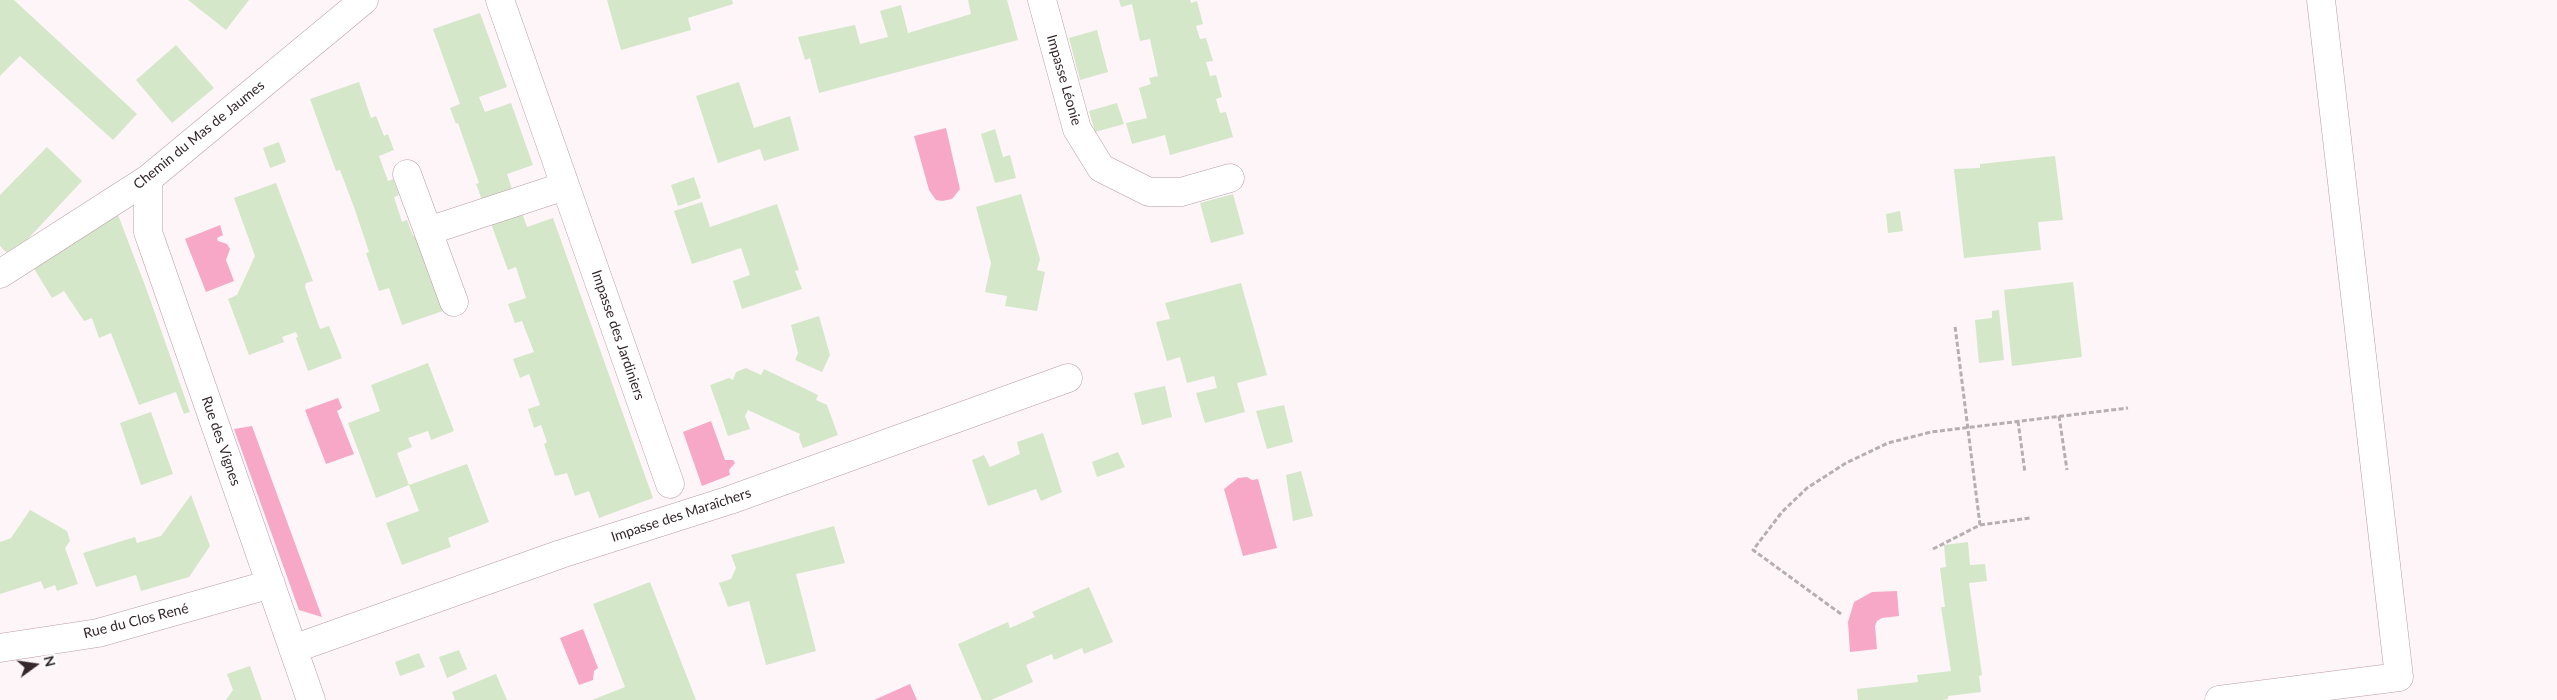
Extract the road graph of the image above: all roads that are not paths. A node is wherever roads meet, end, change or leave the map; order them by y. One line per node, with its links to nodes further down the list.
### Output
1 (364, 0): 7 (street, Chemin du Mas de Jaumes)
2 (500, 0): 8 (street, Impasse des Jardiniers)
3 (1042, 0): 6 (street, Impasse Léonie)
4 (2321, 0): 18 (street)
5 (407, 174): 9 (street)
6 (1230, 178)
7 (148, 179): 10 (street, Chemin du Mas de Jaumes); 14 (street, Rue des Vignes)
8 (565, 186): 9 (street); 13 (street, Impasse des Jardiniers)
9 (428, 231): 11 (street)
10 (0, 274)
11 (454, 302)
12 (1068, 378): 16 (street, Impasse des Maraîchers)
13 (670, 484)
14 (271, 584): 15 (street, Rue du Clos René); 16 (street, Rue des Vignes)
15 (0, 648)
16 (292, 649): 17 (street, Rue des Vignes)
17 (311, 700)
18 (2220, 700)

